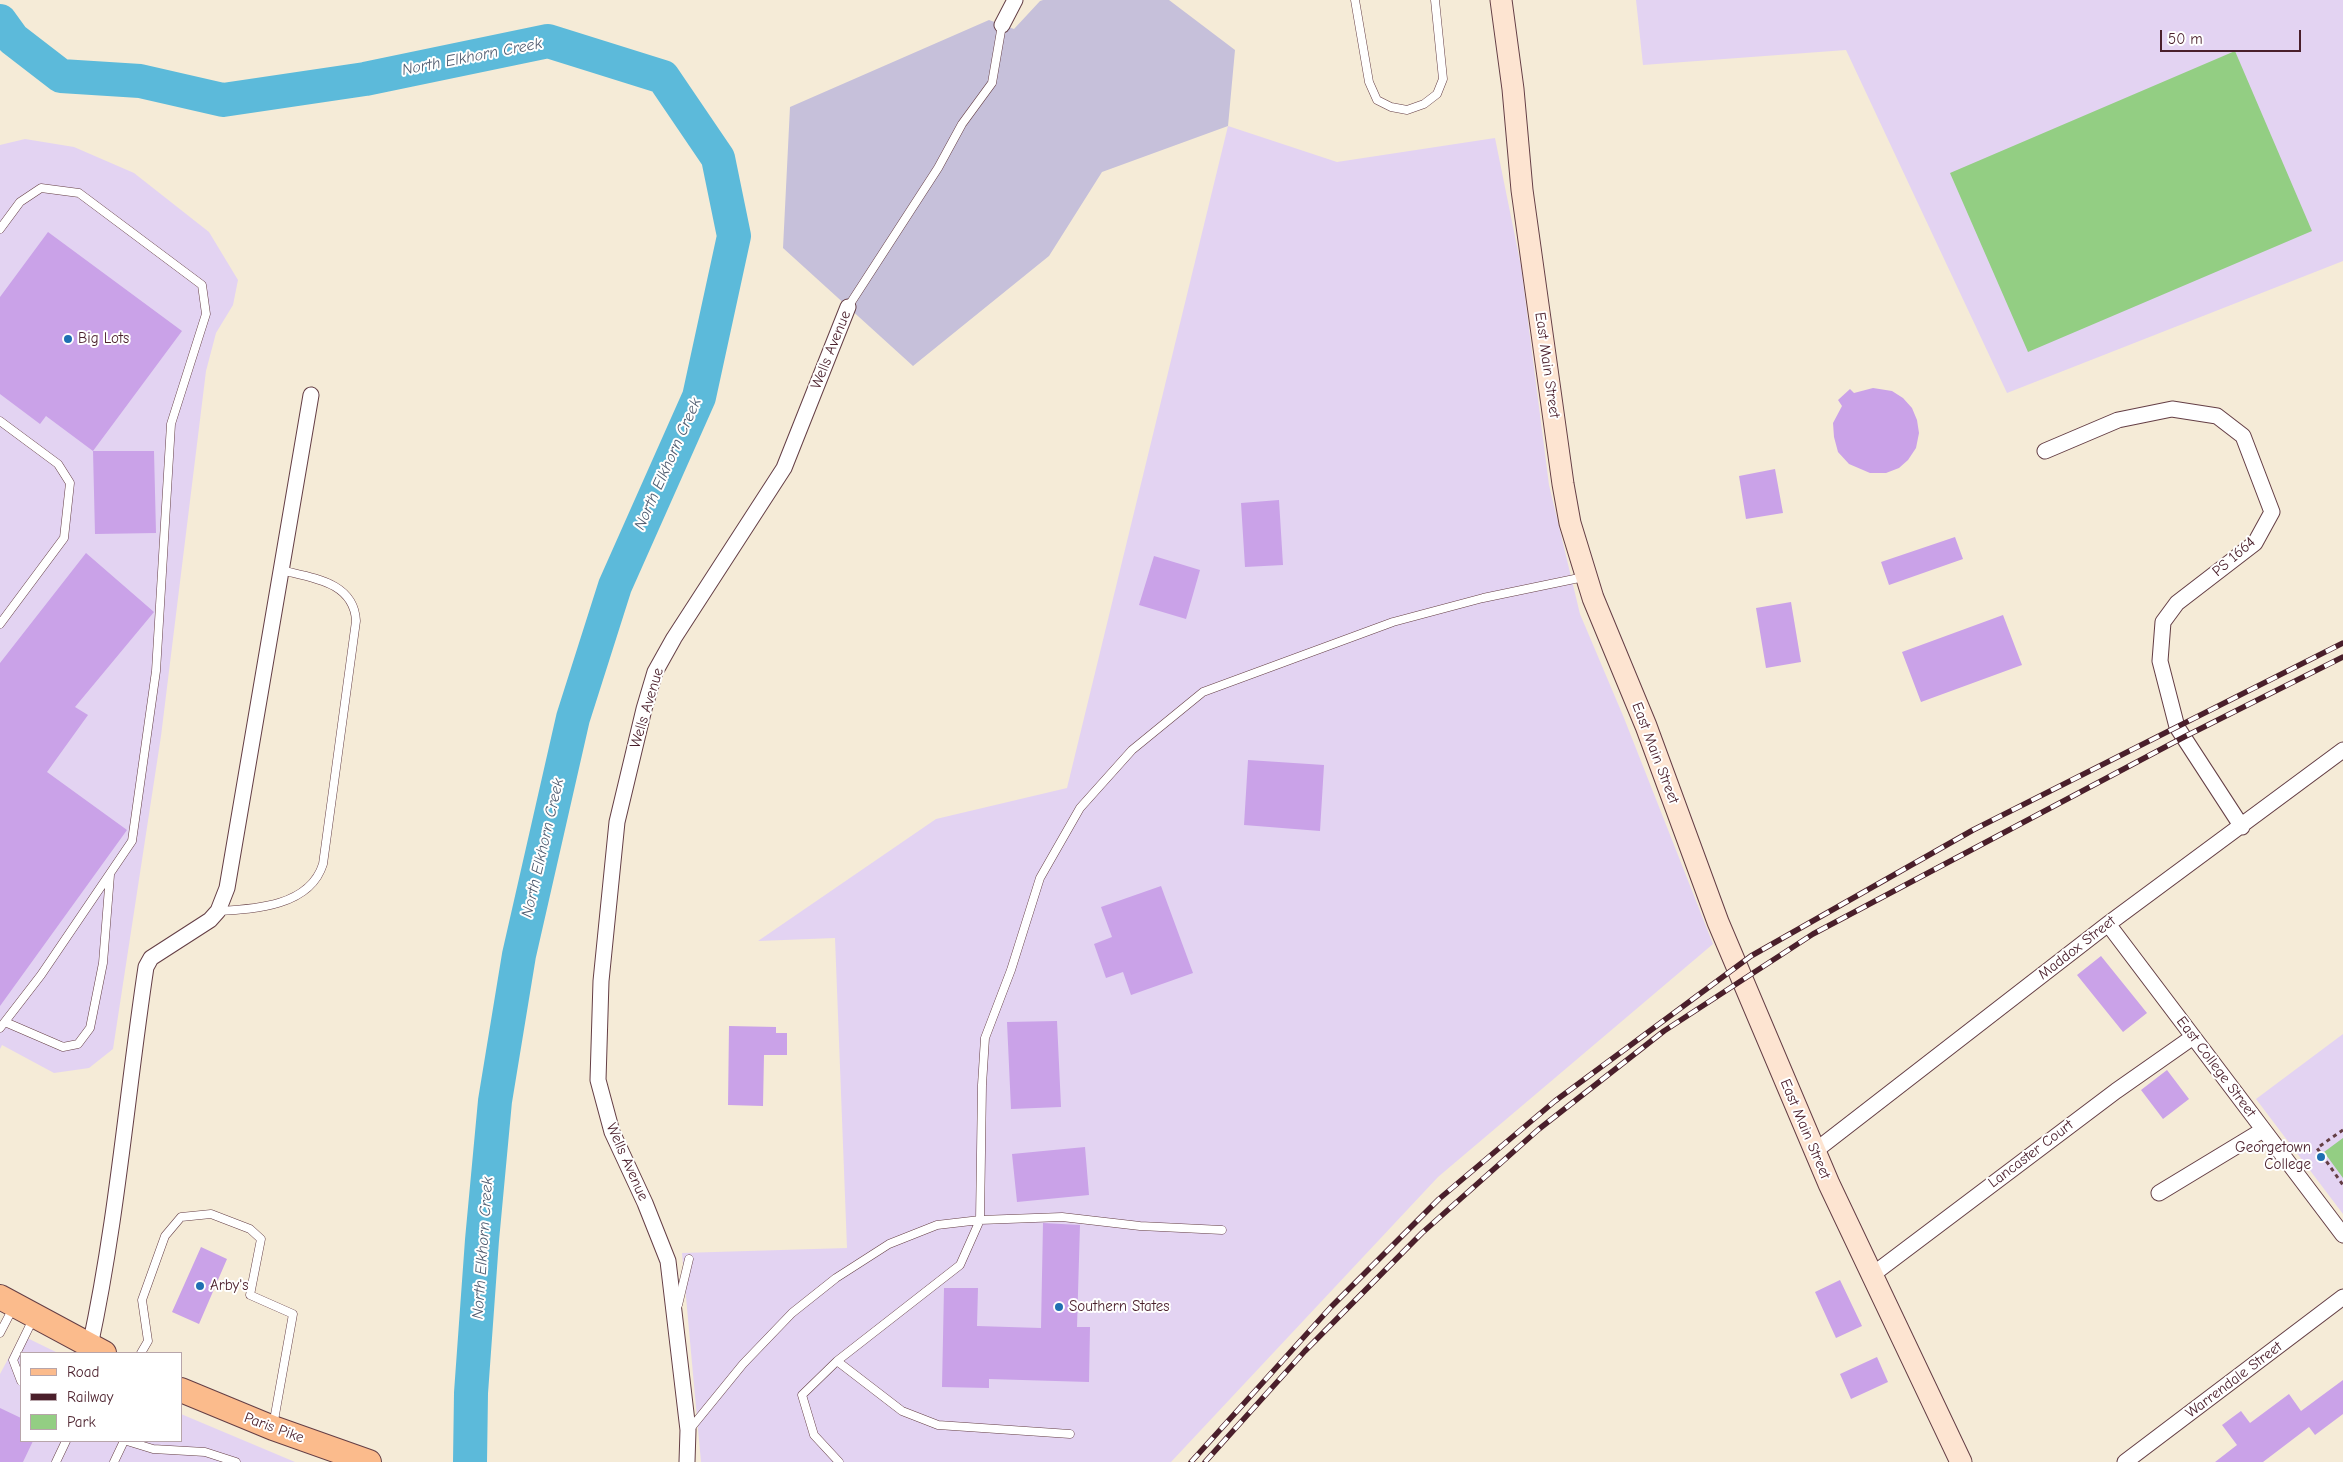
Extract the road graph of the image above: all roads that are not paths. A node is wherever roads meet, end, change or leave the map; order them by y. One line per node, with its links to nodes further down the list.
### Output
1 (1015, 0): 5 (street, Wells Avenue)
2 (1355, 0): 3 (lane)
3 (1435, 0)
4 (1501, 0): 12 (street, East Main Street)
5 (1002, 25): 7 (lane, Wells Avenue)
6 (0, 229): 16 (lane)
7 (848, 306): 31 (street, Wells Avenue)
8 (311, 395): 11 (street)
9 (0, 421): 13 (lane)
10 (2045, 451): 15 (street, PS 1664)
11 (281, 570): 17 (street); 17 (lane)
12 (1586, 576): 22 (street, East Main Street); 24 (lane)
13 (0, 624)
14 (2343, 750): 15 (street, Maddox Street)
15 (2242, 827): 18 (street, Maddox Street)
16 (110, 873): 19 (lane); 19 (lane)
17 (218, 910): 33 (street)
18 (2108, 924): 20 (street, East College Street); 22 (street, Maddox Street)
19 (2, 1025)
20 (2193, 1037): 21 (street, East College Street); 28 (street, Lancaster Court)
21 (2263, 1130): 23 (street); 26 (street, East College Street)
22 (1815, 1151): 28 (street, East Main Street)
23 (2159, 1193)
24 (980, 1220): 25 (lane); 35 (lane); 39 (lane)
25 (1222, 1230)
26 (2343, 1235)
27 (689, 1259): 31 (lane)
28 (1872, 1275): 50 (street, East Main Street)
29 (2343, 1297): 51 (street, Warrendale Street)
30 (16, 1306): 32 (lane); 33 (main road); 36 (lane)
31 (675, 1316): 39 (street, Wells Avenue)
32 (0, 1333)
33 (97, 1350)
34 (142, 1352): 38 (lane)
35 (837, 1361): 40 (lane); 49 (lane)
36 (20, 1379)
37 (182, 1390): 38 (main road, Paris Pike)
38 (273, 1428): 47 (main road, Paris Pike)
39 (688, 1430): 48 (street, Wells Avenue)
40 (1070, 1434)
41 (66, 1442): 44 (lane)
42 (125, 1442): 45 (lane)
43 (129, 1442): 46 (lane)
44 (56, 1462)
45 (114, 1462)
46 (236, 1462)
47 (369, 1462)
48 (687, 1462)
49 (839, 1462)
50 (1961, 1462)
51 (2125, 1462)

